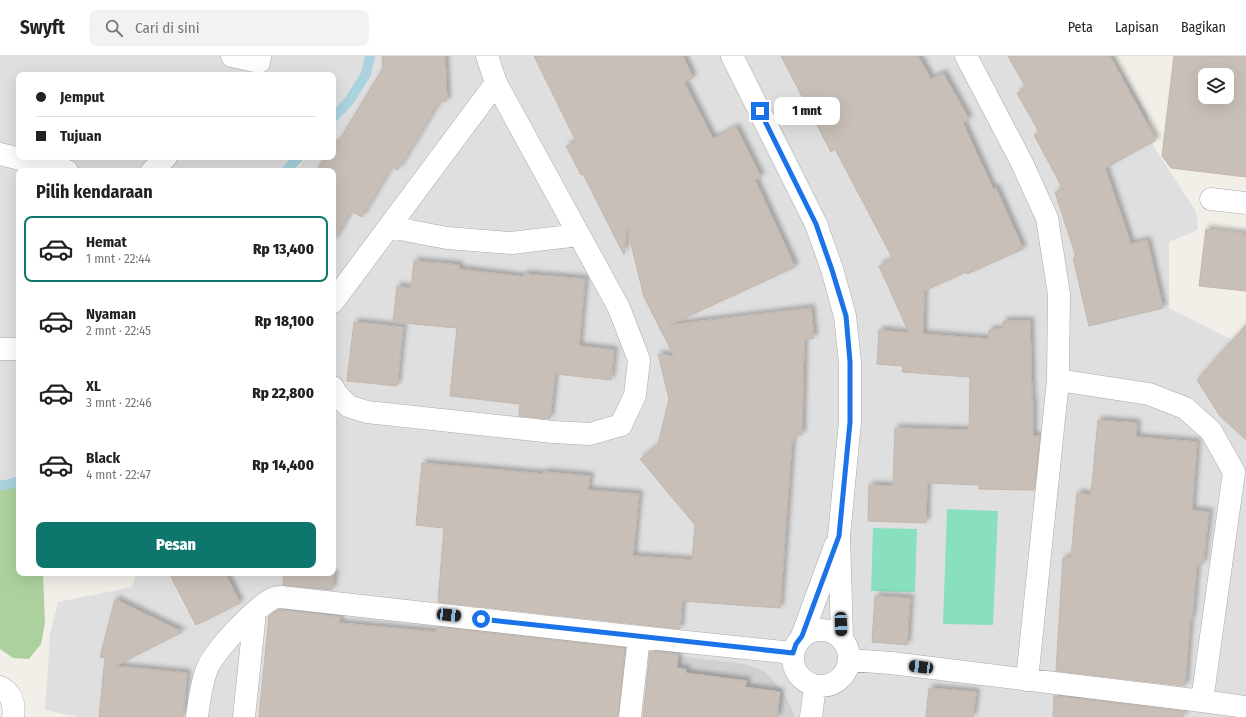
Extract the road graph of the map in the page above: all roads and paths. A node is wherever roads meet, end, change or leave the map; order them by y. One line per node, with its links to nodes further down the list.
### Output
1 (232, 56): 5 (street)
2 (487, 56): 6 (street)
3 (732, 56): 24 (street)
4 (966, 56): 20 (street)
5 (255, 64)
6 (496, 82): 15 (street); 16 (street)
7 (0, 154): 8 (street)
8 (16, 158)
9 (24, 160): 11 (street)
10 (163, 160): 12 (street)
11 (55, 168)
12 (155, 168)
13 (1211, 199): 14 (street)
14 (1246, 203)
15 (389, 227): 16 (street); 17 (street)
16 (579, 235): 21 (street)
17 (336, 298)
18 (0, 349): 19 (street)
19 (16, 349)
20 (1058, 380): 22 (street); 30 (street)
21 (336, 393)
22 (1234, 472): 23 (street); 33 (street)
23 (1246, 500)
24 (839, 536): 27 (street); 28 (street)
25 (255, 612): 26 (street); 36 (street); 37 (street)
26 (639, 637): 28 (street); 38 (street)
27 (842, 638): 28 (street); 29 (street)
28 (798, 644): 31 (street)
29 (850, 660): 30 (street); 31 (street)
30 (1027, 680): 33 (street)
31 (815, 686): 39 (street)
32 (0, 687): 35 (street)
33 (1202, 701): 34 (street)
34 (1246, 707)
35 (13, 717)
36 (197, 717)
37 (244, 717)
38 (630, 717)
39 (811, 717)

